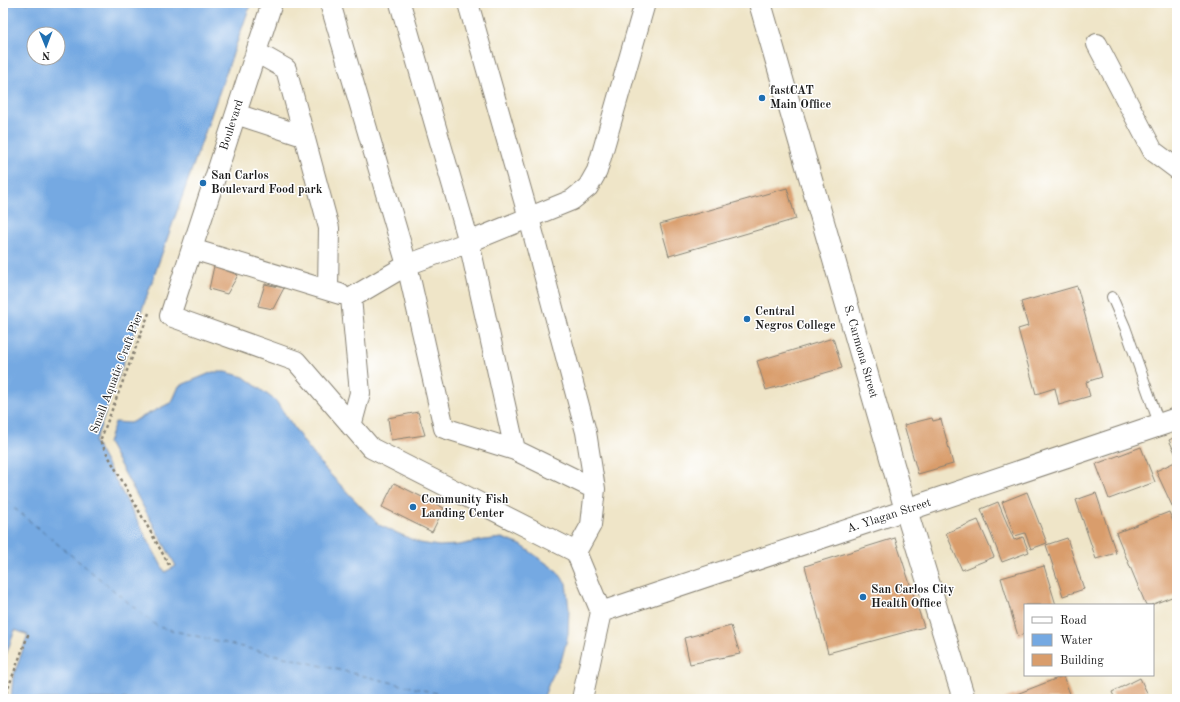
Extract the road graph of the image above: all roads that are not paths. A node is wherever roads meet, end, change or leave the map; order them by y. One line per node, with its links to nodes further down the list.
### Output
1 (272, 3): 8 (street, Boulevard)
2 (330, 3): 15 (street)
3 (400, 3): 13 (street)
4 (468, 3): 12 (street)
5 (644, 3): 12 (street)
6 (763, 3): 23 (main road, S. Carmona Street)
7 (1097, 44): 11 (street)
8 (256, 52): 9 (street, Boulevard); 10 (street)
9 (236, 114): 10 (street); 14 (street, Boulevard)
10 (303, 136): 16 (street)
11 (1177, 169)
12 (529, 218): 13 (street); 22 (street)
13 (469, 242): 15 (street); 21 (street)
14 (192, 249): 16 (street); 20 (street, Boulevard)
15 (407, 265): 18 (street); 21 (street)
16 (328, 290): 18 (street)
17 (1112, 297): 19 (lane)
18 (351, 298): 20 (street)
19 (1168, 423): 23 (main road, A. Ylagan Street)
20 (351, 426): 24 (street)
21 (515, 450): 22 (street)
22 (595, 489): 24 (street)
23 (906, 510): 25 (street, A. Ylagan Street); 27 (main road, S. Carmona Street)
24 (576, 552): 25 (street)
25 (601, 612): 26 (street)
26 (582, 699)
27 (964, 699)

